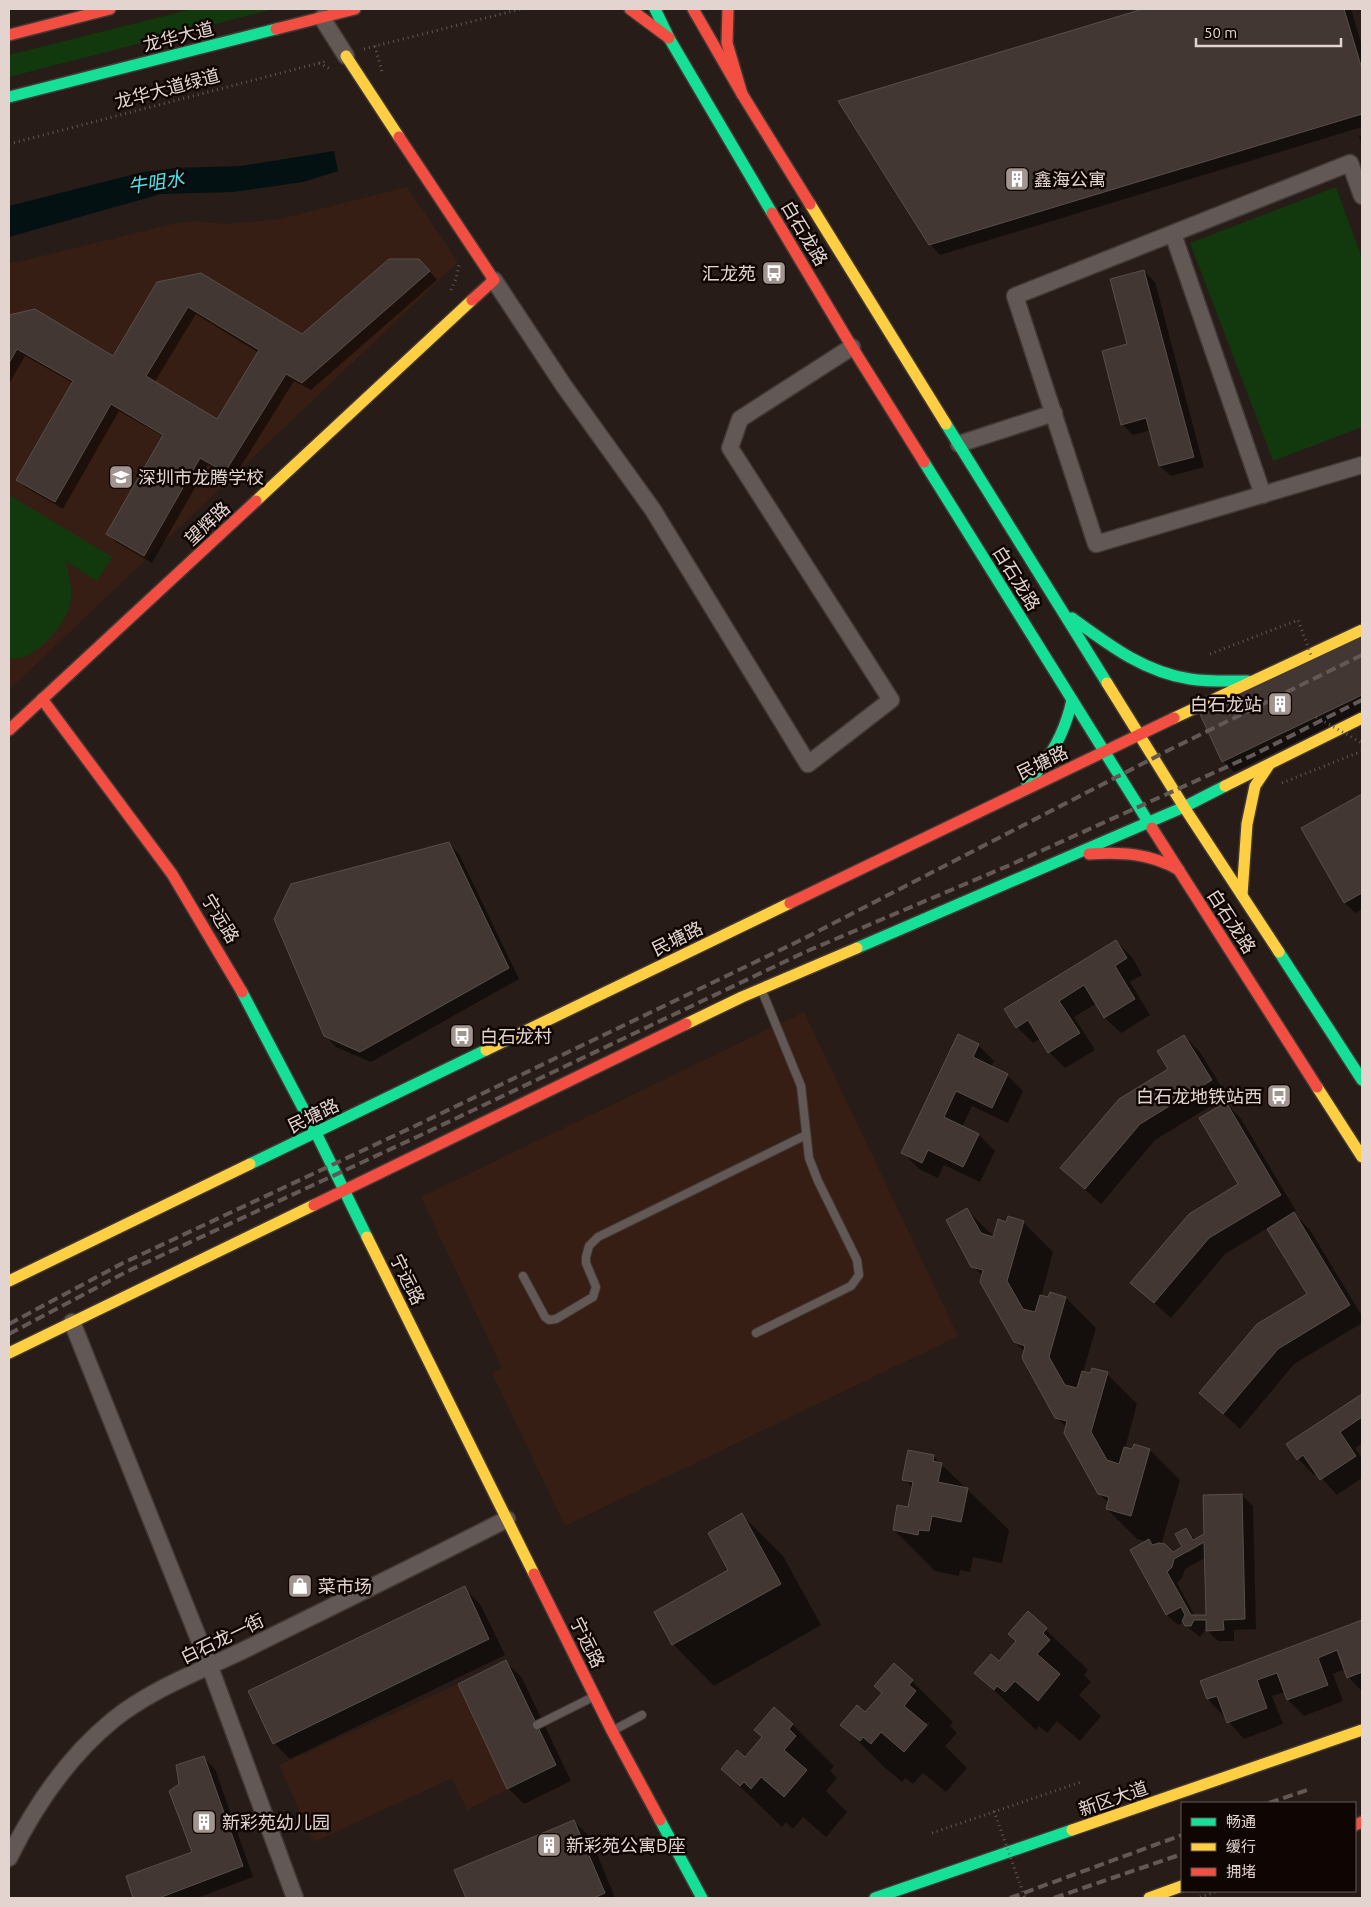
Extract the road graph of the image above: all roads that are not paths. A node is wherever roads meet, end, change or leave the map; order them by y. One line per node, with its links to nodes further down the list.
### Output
1 (110, 9): 8 (main road)
2 (355, 9): 7 (main road, 龙华大道)
3 (630, 9): 9 (main road)
4 (655, 9): 9 (main road, 白石龙路)
5 (693, 9): 11 (main road, 白石龙路)
6 (728, 9): 11 (main road)
7 (322, 18): 10 (street); 12 (main road, 龙华大道)
8 (9, 35)
9 (669, 38): 16 (main road, 白石龙路)
10 (339, 58): 15 (main road)
11 (742, 94): 18 (main road, 白石龙路)
12 (9, 97)
13 (1362, 196): 14 (street)
14 (1173, 234): 17 (street); 20 (street)
15 (494, 280): 16 (street); 24 (main road, 望辉路)
16 (852, 347): 25 (main road, 白石龙路)
17 (1054, 413): 18 (street); 20 (street)
18 (959, 444): 21 (main road, 白石龙路)
19 (1362, 465): 20 (street)
20 (1263, 495)
21 (1063, 612): 23 (main road); 28 (main road, 白石龙路)
22 (1362, 630): 23 (main road, 民塘路)
23 (1254, 681): 28 (main road, 民塘路)
24 (42, 699): 27 (main road, 望辉路); 39 (main road, 宁远路)
25 (1072, 700): 29 (main road, 白石龙路); 31 (main road)
26 (1362, 718): 30 (main road)
27 (9, 730)
28 (1140, 735): 29 (main road, 民塘路); 32 (main road, 白石龙路)
29 (1104, 751): 31 (main road, 民塘路); 33 (main road, 白石龙路)
30 (1269, 765): 32 (main road); 36 (main road)
31 (1015, 794): 39 (main road, 民塘路)
32 (1184, 807): 33 (main road); 36 (main road, 白石龙路)
33 (1149, 823): 34 (main road); 35 (main road, 白石龙路)
34 (1076, 854): 35 (main road); 37 (main road)
35 (1179, 870): 41 (main road, 白石龙路)
36 (1242, 895): 38 (main road, 白石龙路)
37 (761, 989): 40 (lane); 42 (main road)
38 (1362, 1080)
39 (316, 1133): 42 (main road, 宁远路); 44 (main road, 民塘路)
40 (806, 1135): 43 (lane); 46 (lane)
41 (1362, 1157)
42 (344, 1190): 45 (main road); 48 (main road, 宁远路)
43 (523, 1276)
44 (9, 1281)
45 (72, 1322): 47 (main road); 49 (street)
46 (756, 1333)
47 (9, 1353)
48 (507, 1519): 49 (street, 白石龙一街); 50 (main road, 宁远路)
49 (210, 1667): 55 (street, 白石龙一街); 57 (street)
50 (595, 1696): 52 (lane); 54 (main road, 宁远路)
51 (642, 1716): 54 (lane)
52 (537, 1725)
53 (1362, 1730): 59 (main road, 新区大道)
54 (612, 1731): 58 (main road, 宁远路)
55 (9, 1858)
56 (1181, 1886): 60 (main road)
57 (295, 1898)
58 (702, 1898)
59 (875, 1898)
60 (1149, 1898)

